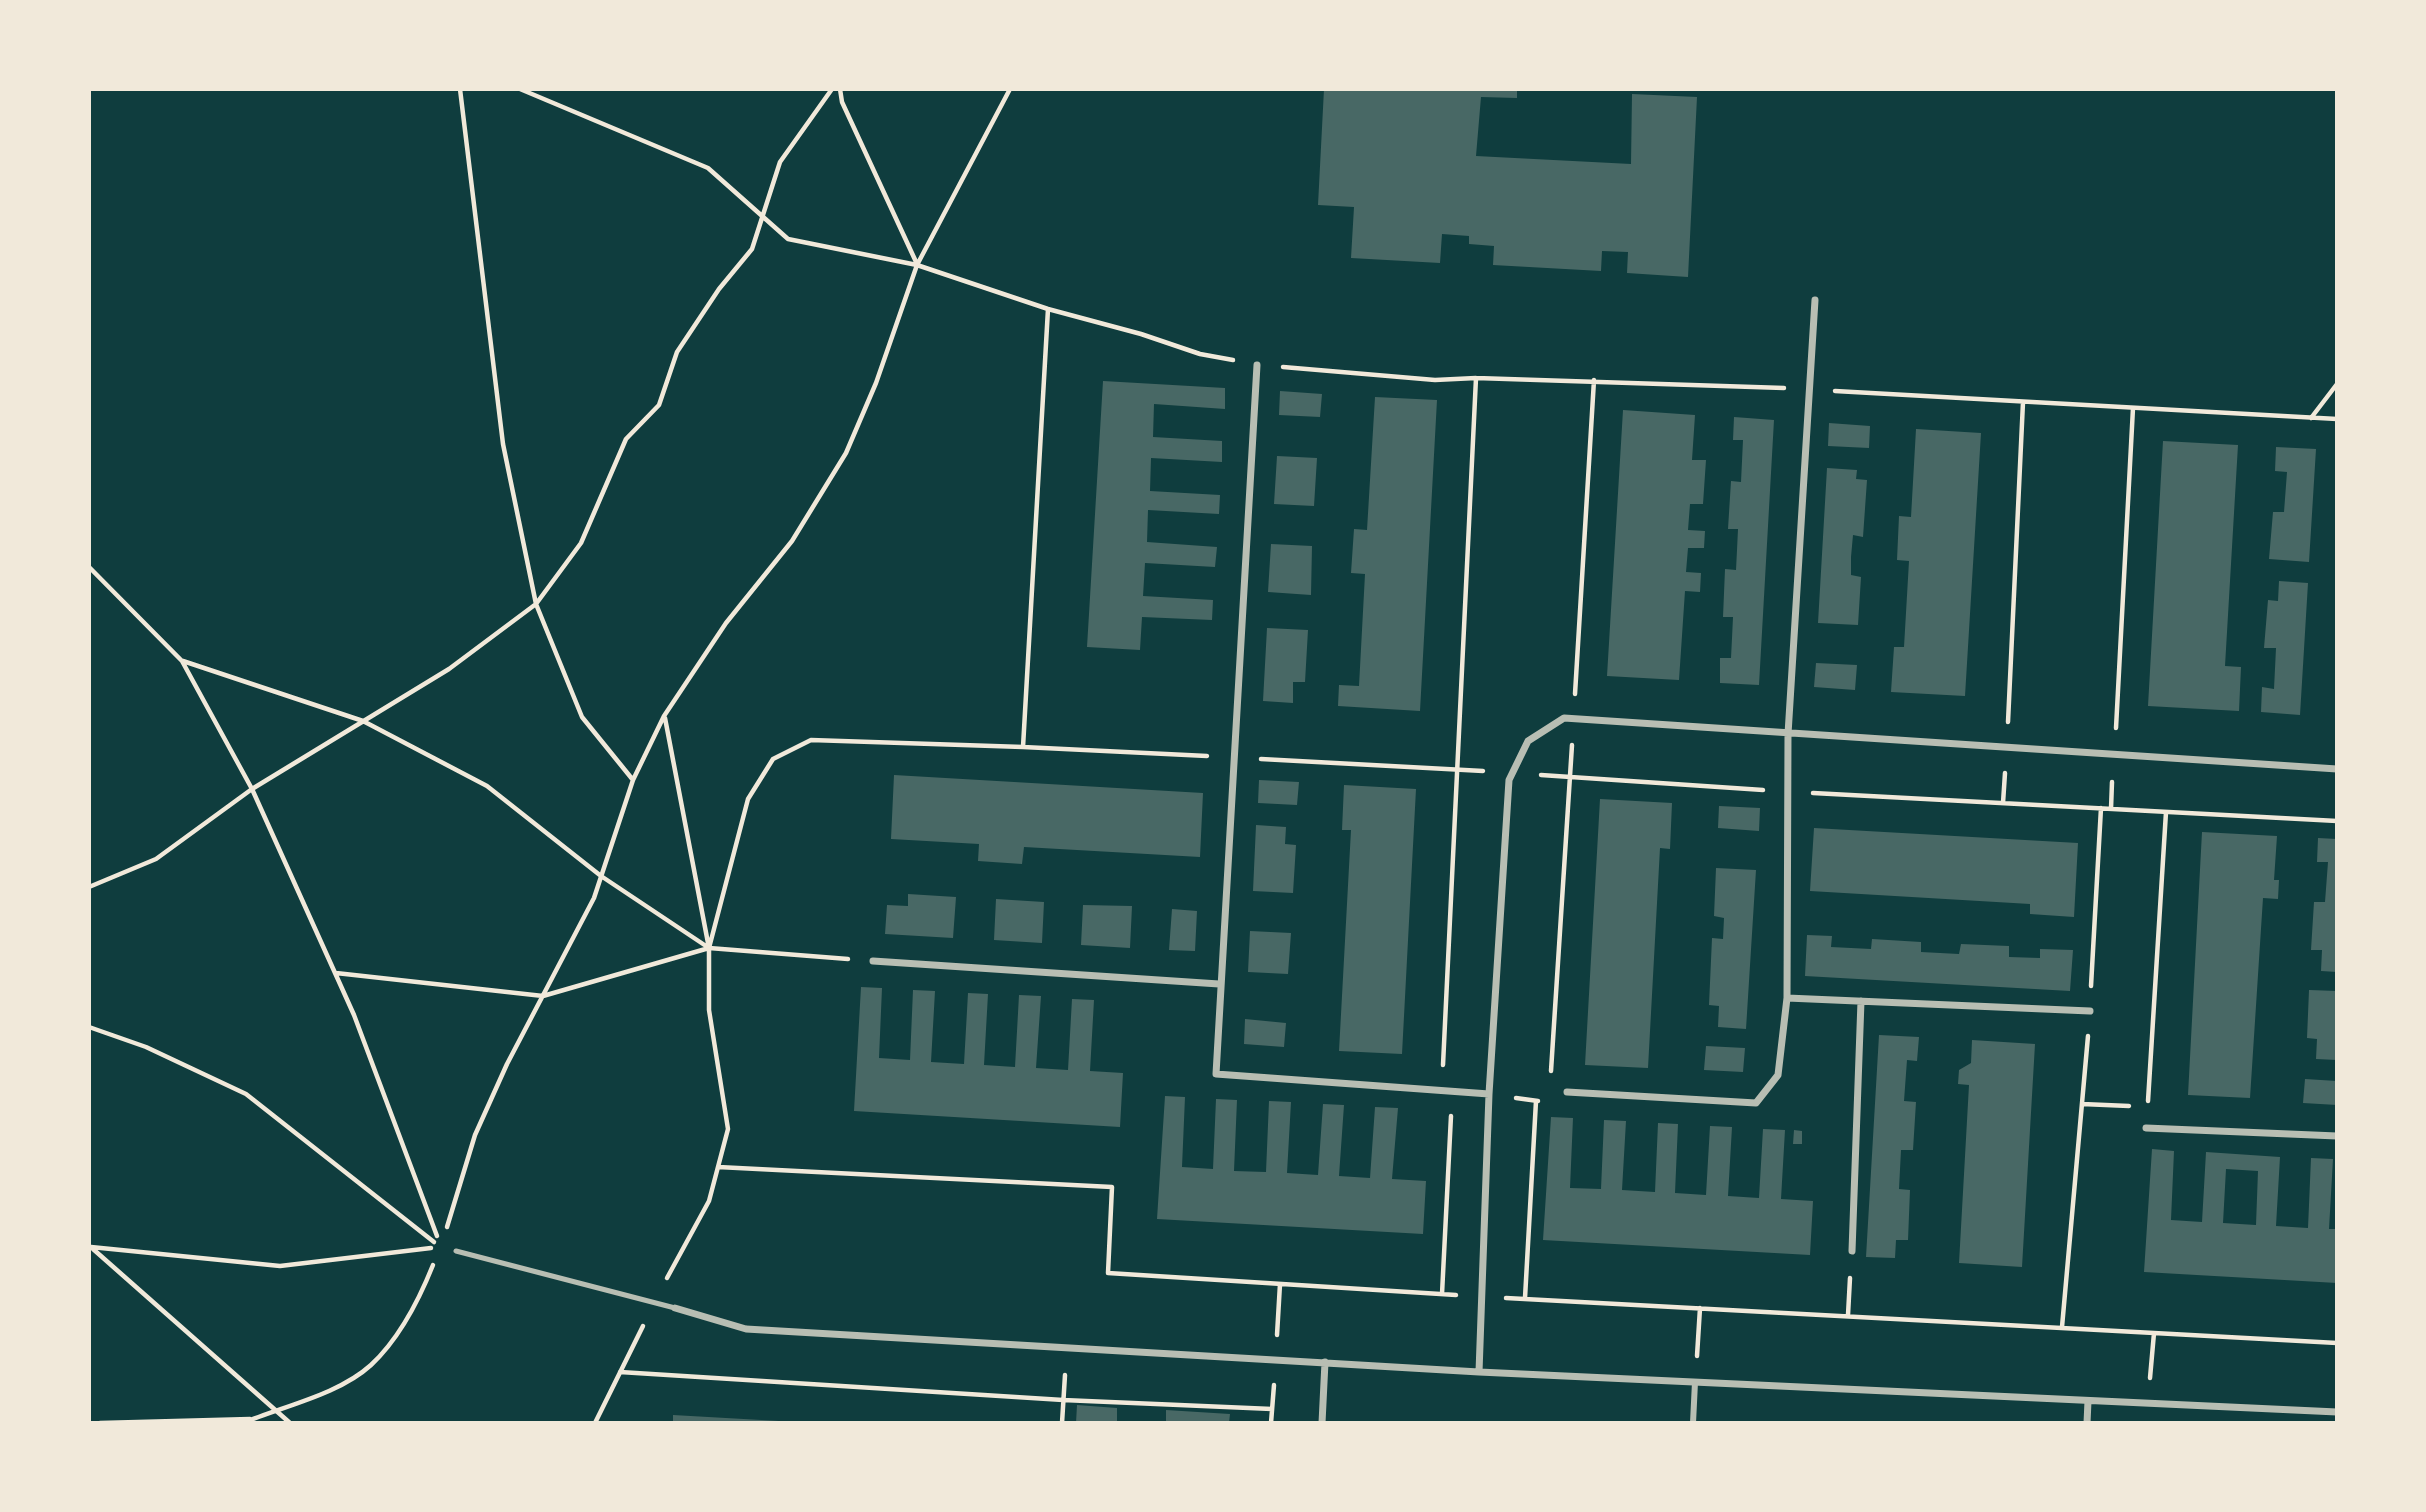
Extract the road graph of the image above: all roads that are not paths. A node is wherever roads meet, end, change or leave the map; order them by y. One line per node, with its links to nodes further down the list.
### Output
1 (1815, 300): 3 (street)
2 (1257, 365): 6 (street)
3 (1788, 734): 4 (street); 7 (street); 11 (street)
4 (2337, 769)
5 (873, 961): 6 (street)
6 (1219, 984): 11 (street)
7 (1787, 998): 8 (street); 10 (street)
8 (1861, 1000): 9 (street); 15 (street)
9 (2090, 1011)
10 (1567, 1092)
11 (1489, 1094): 18 (street)
12 (2146, 1128): 13 (street)
13 (2337, 1136)
14 (456, 1251): 16 (lane)
15 (1852, 1251)
16 (676, 1308): 17 (street)
17 (1325, 1362): 18 (street); 22 (street)
18 (1479, 1371): 19 (street)
19 (1695, 1382): 20 (street); 23 (street)
20 (2088, 1401): 21 (street); 24 (street)
21 (2337, 1412)
22 (1322, 1423)
23 (1693, 1423)
24 (2087, 1423)

